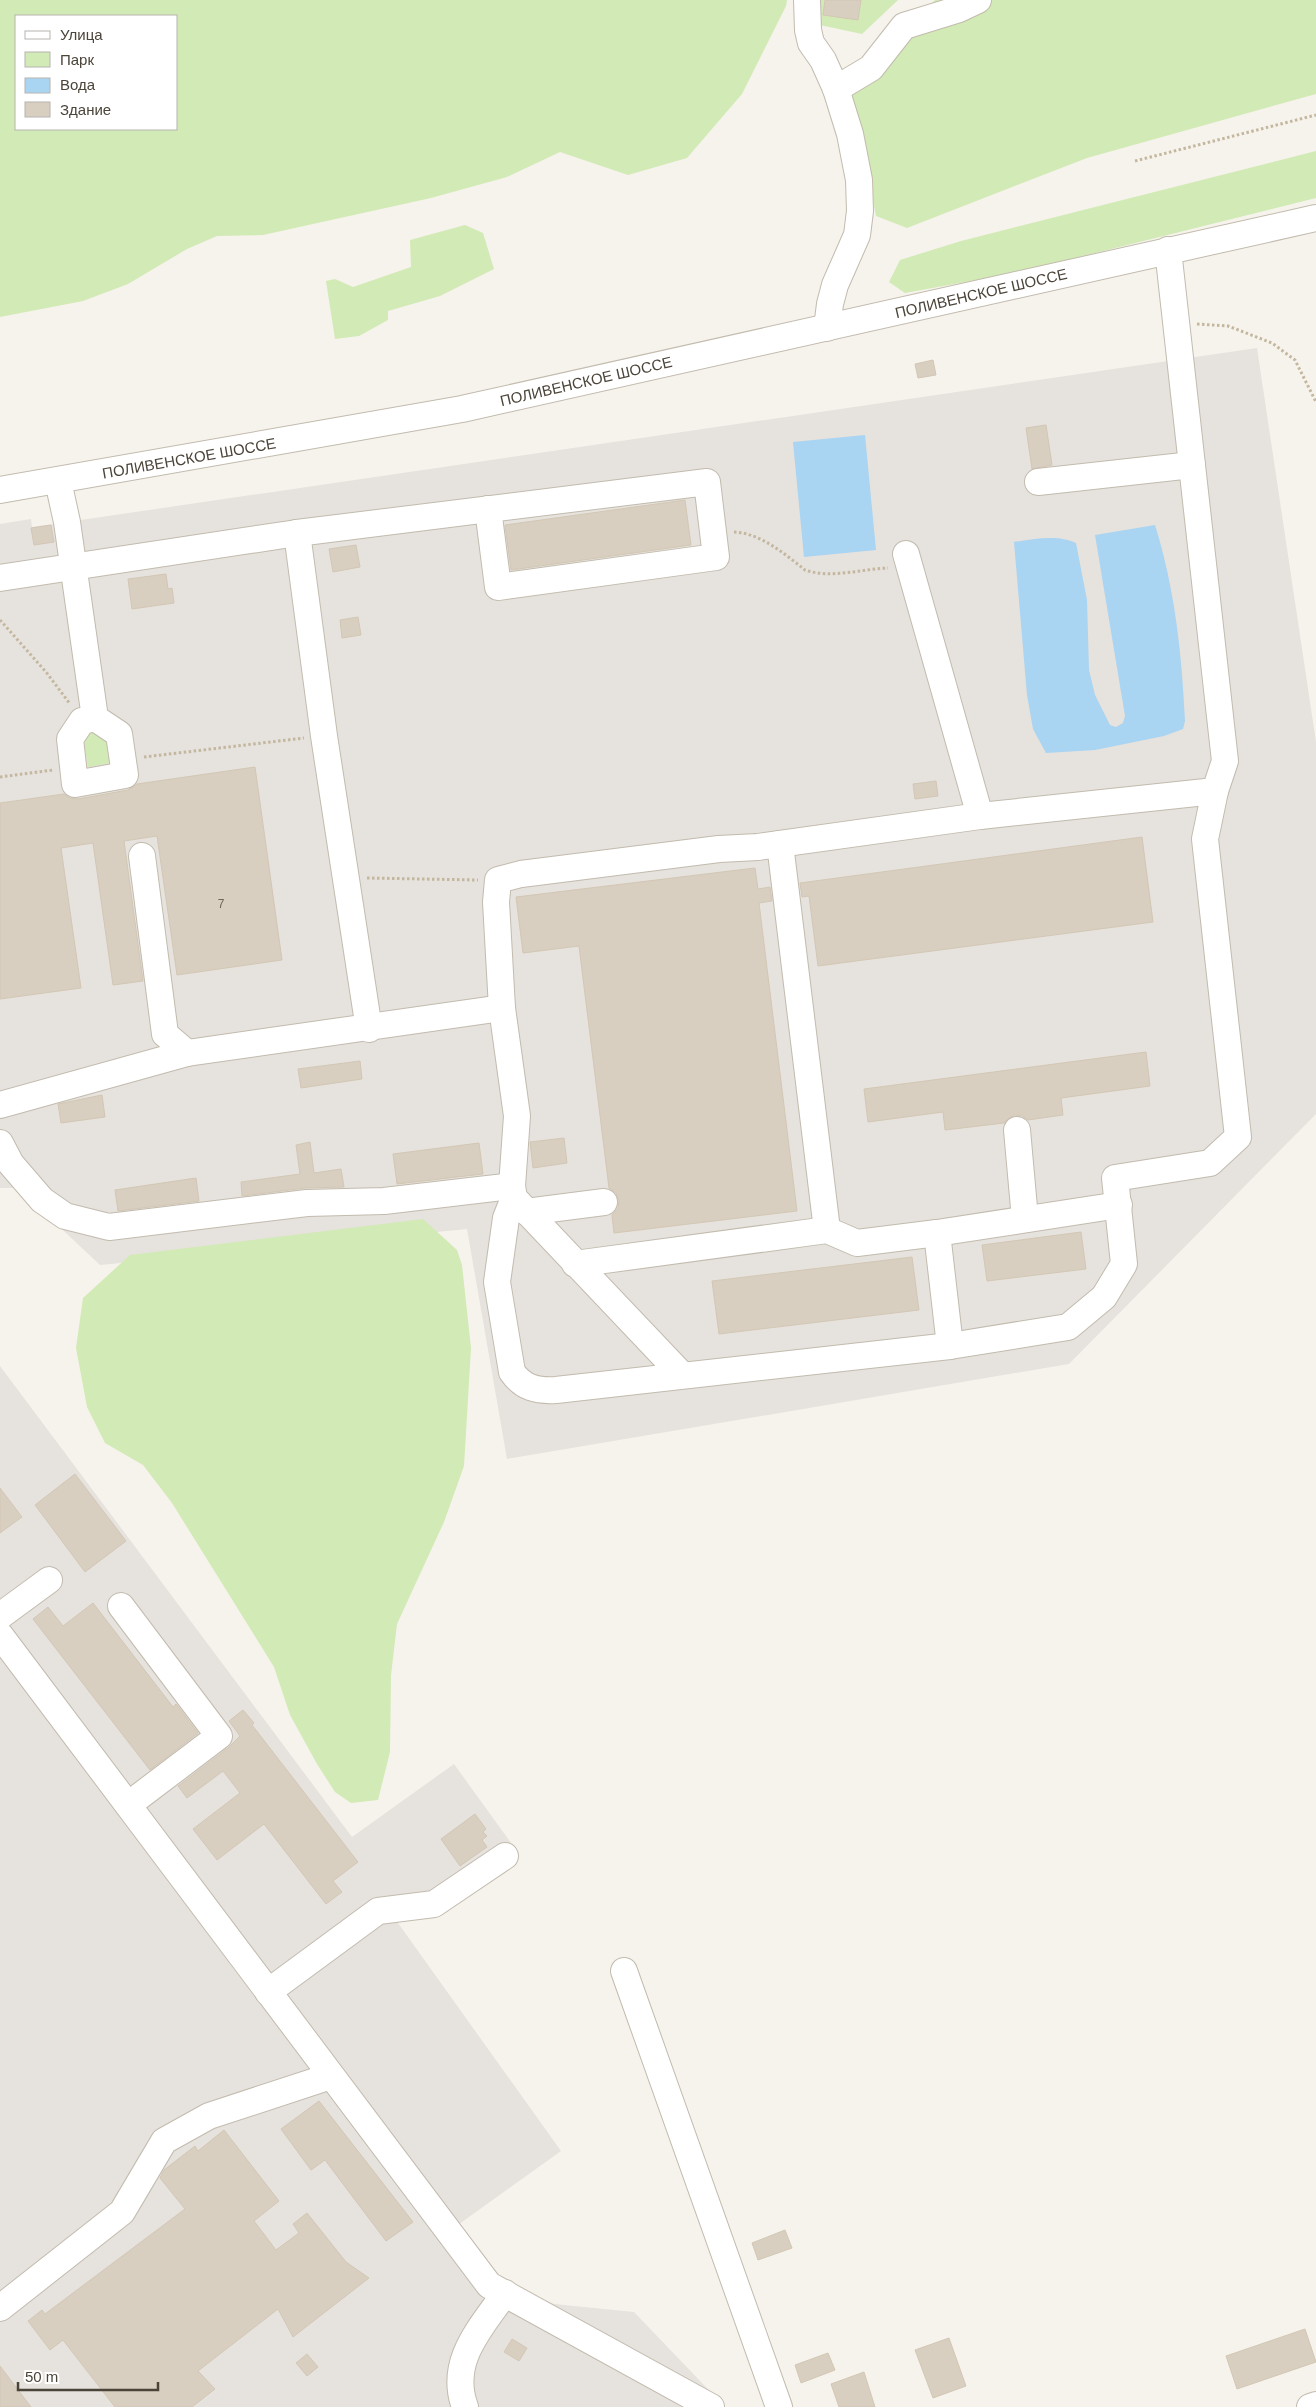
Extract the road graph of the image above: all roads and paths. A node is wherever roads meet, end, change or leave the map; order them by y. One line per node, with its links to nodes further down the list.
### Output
1 (807, 0): 5 (street)
2 (923, 0): 4 (street)
3 (978, 0): 4 (street)
4 (904, 26): 5 (street)
5 (836, 89): 11 (street)
6 (1316, 116): 7 (path)
7 (1135, 161)
8 (1316, 218): 9 (street, ПОЛИВЕНСКОЕ ШОССЕ)
9 (1168, 250): 10 (street); 11 (street, ПОЛИВЕНСКОЕ ШОССЕ)
10 (1177, 323): 12 (path); 13 (street)
11 (827, 328): 14 (street, ПОЛИВЕНСКОЕ ШОССЕ)
12 (1316, 402)
13 (1192, 465): 15 (street); 29 (street)
14 (58, 481): 16 (street, ПОЛИВЕНСКОЕ ШОССЕ); 21 (street)
15 (1038, 482)
16 (0, 490)
17 (488, 509): 18 (street); 19 (street); 19 (street)
18 (297, 533): 21 (street); 25 (street)
19 (713, 533): 20 (path)
20 (907, 559): 30 (street)
21 (74, 568): 22 (street); 24 (street)
22 (0, 578)
23 (0, 620): 24 (path)
24 (88, 719): 26 (street); 27 (street)
25 (324, 736): 26 (path); 33 (street)
26 (123, 759): 27 (street)
27 (74, 768): 28 (path)
28 (0, 777)
29 (1215, 791): 30 (street); 43 (street)
30 (980, 816): 31 (street)
31 (780, 844): 34 (street); 45 (street)
32 (142, 856): 37 (street)
33 (346, 878): 34 (path); 36 (street)
34 (498, 880): 35 (street)
35 (502, 1008): 36 (street); 41 (street)
36 (370, 1029): 37 (street)
37 (187, 1053): 38 (street)
38 (0, 1105)
39 (1017, 1130): 44 (street)
40 (0, 1143): 41 (street)
41 (517, 1199): 42 (street); 47 (street); 49 (street)
42 (604, 1202)
43 (1119, 1205): 44 (street); 48 (street)
44 (1025, 1219): 46 (street)
45 (827, 1230): 46 (street); 47 (street)
46 (937, 1233): 48 (street)
47 (575, 1264): 49 (street)
48 (950, 1346): 49 (street)
49 (682, 1375)
50 (49, 1580): 52 (street)
51 (121, 1606): 54 (street)
52 (0, 1616)
53 (0, 1635): 54 (street)
54 (128, 1805): 57 (street)
55 (505, 1856): 57 (street)
56 (624, 1971): 64 (street)
57 (268, 1992): 58 (street)
58 (331, 2076): 59 (street); 60 (street)
59 (505, 2293): 62 (street); 63 (street)
60 (0, 2308)
61 (1316, 2405): 65 (street)
62 (465, 2407)
63 (711, 2407)
64 (779, 2407)
65 (1310, 2407)

